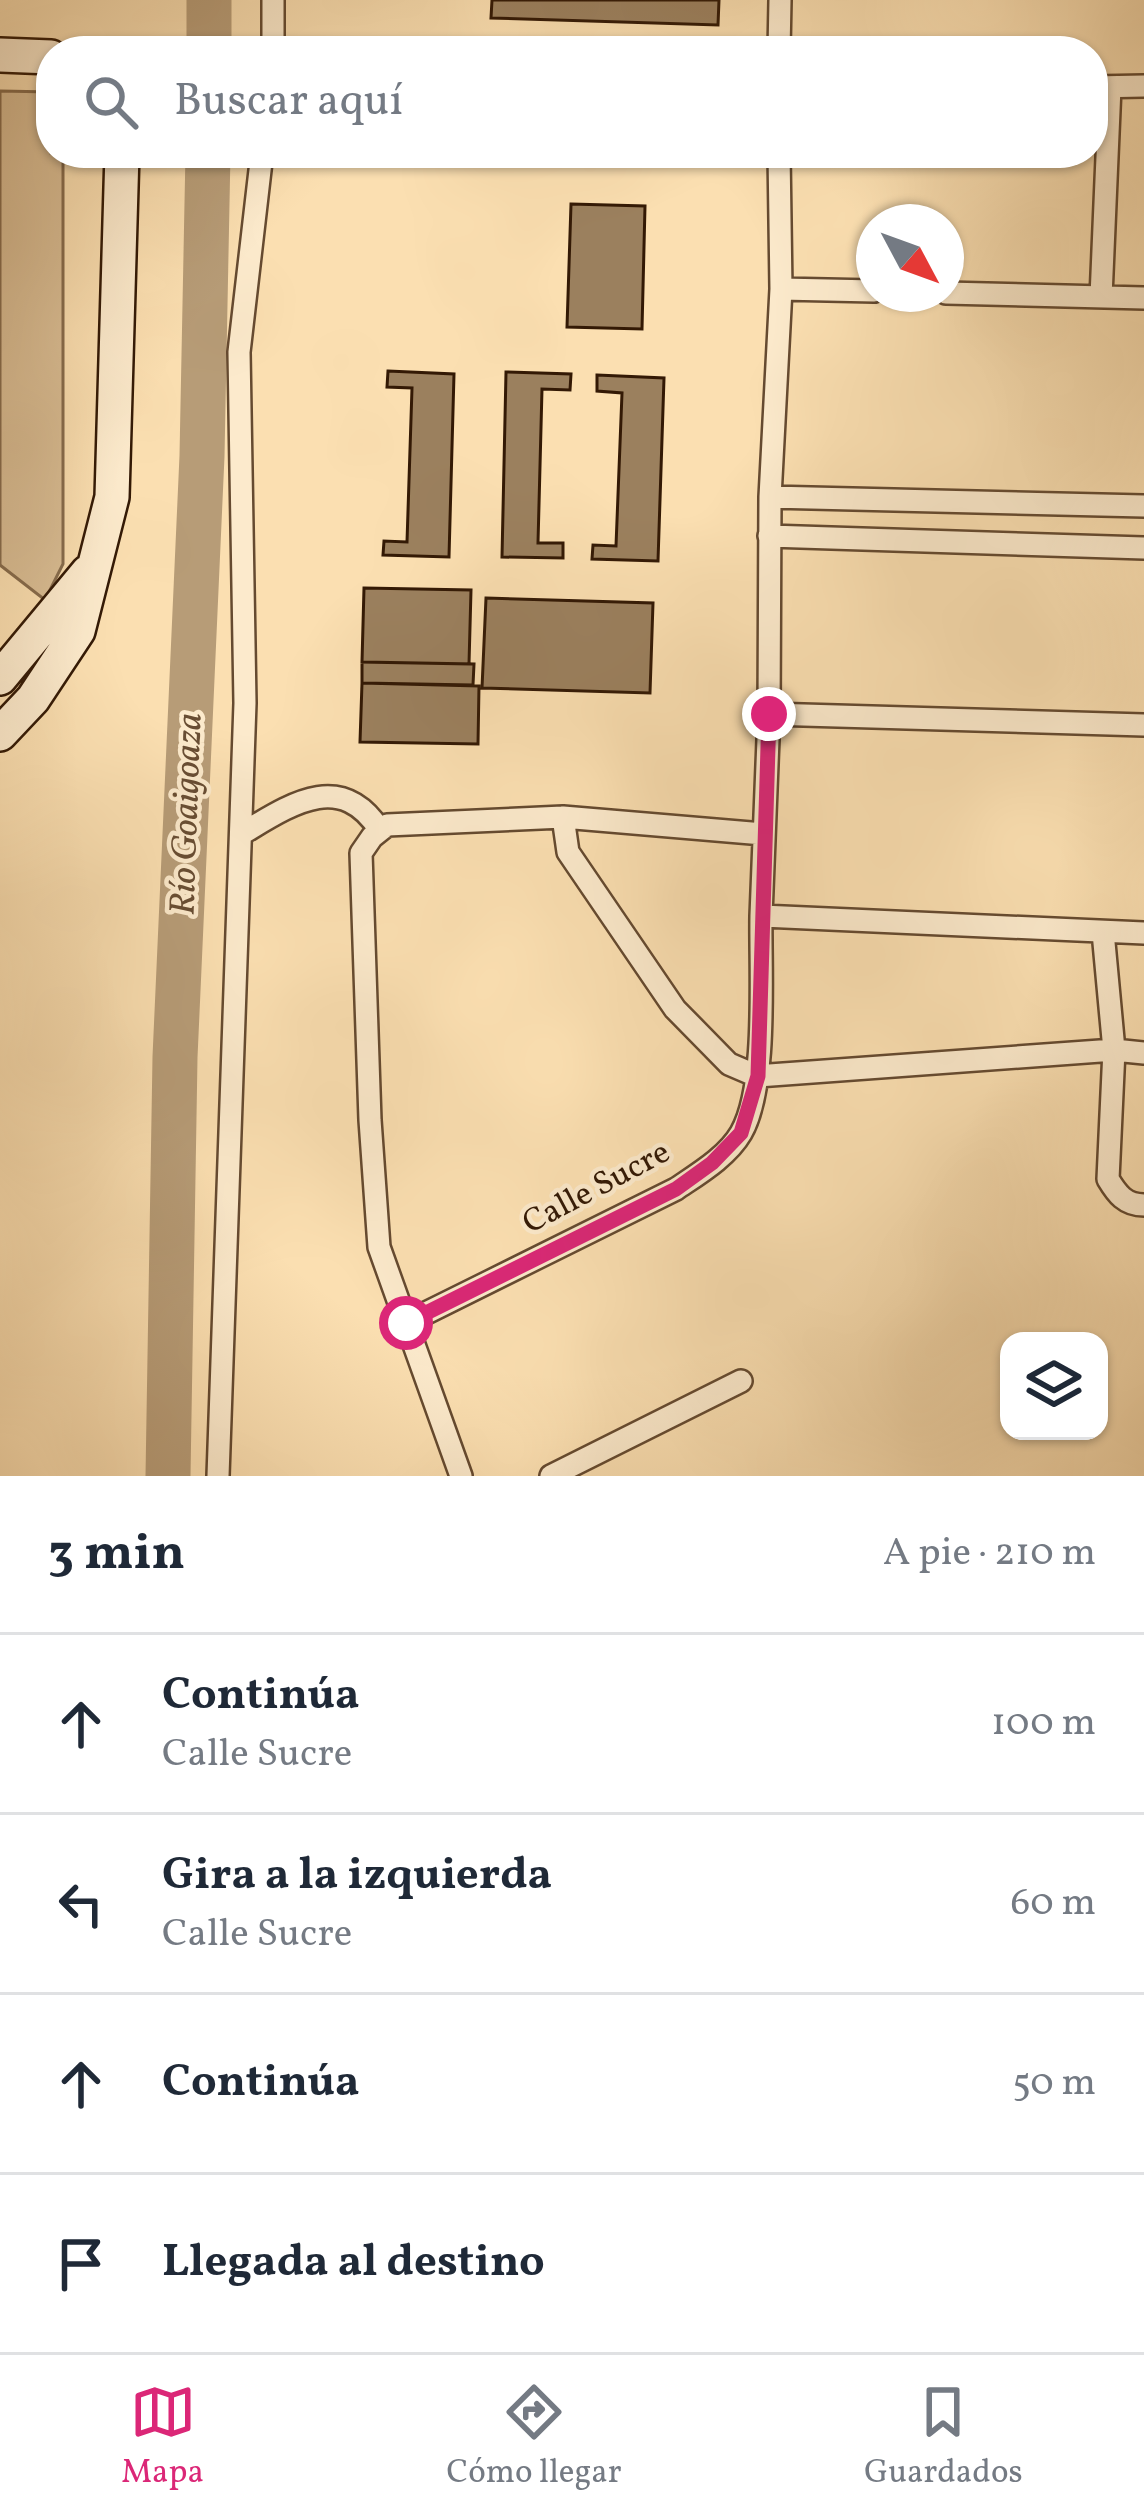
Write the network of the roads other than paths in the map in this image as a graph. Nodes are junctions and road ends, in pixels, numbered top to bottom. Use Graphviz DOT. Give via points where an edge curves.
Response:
graph roads {
  1 [pos="274,0"];
  2 [pos="780,0"];
  3 [pos="273,36"];
  4 [pos="779,36"];
  5 [pos="0,55"];
  6 [pos="36,56"];
  7 [pos="1144,86"];
  8 [pos="1108,87"];
  9 [pos="122,168"];
  10 [pos="260,168"];
  11 [pos="779,168"];
  12 [pos="1101,168"];
  13 [pos="781,289"];
  14 [pos="856,291"];
  15 [pos="964,293"];
  16 [pos="1101,297"];
  17 [pos="1144,298"];
  18 [pos="770,497"];
  19 [pos="1144,506"];
  20 [pos="769,536"];
  21 [pos="1144,548"];
  22 [pos="97,562"];
  23 [pos="0,678"];
  24 [pos="769,714"];
  25 [pos="1144,725"];
  26 [pos="0,734"];
  27 [pos="563,817"];
  28 [pos="379,829"];
  29 [pos="243,833"];
  30 [pos="763,834"];
  31 [pos="761,916"];
  32 [pos="1103,932"];
  33 [pos="1144,933"];
  34 [pos="1114,1051"];
  35 [pos="1144,1053"];
  36 [pos="758,1076"];
  37 [pos="1144,1205"];
  38 [pos="406,1323"];
  39 [pos="741,1382"];
  40 [pos="218,1476"];
  41 [pos="461,1476"];
  42 [pos="551,1476"];
  1 -- 3 [label="street"];
  2 -- 4 [label="street"];
  5 -- 6 [label="main road"];
  7 -- 8 [label="street"];
  9 -- 22 [label="main road" via="112,496"];
  10 -- 29 [label="street" via="238,352"];
  11 -- 13 [label="street, Calle Sucre"];
  12 -- 16 [label="street"];
  13 -- 14 [label="street"];
  13 -- 18 [label="street, Calle Sucre"];
  15 -- 16 [label="street"];
  16 -- 17 [label="street"];
  18 -- 19 [label="street"];
  18 -- 20 [label="street, Calle Sucre"];
  20 -- 21 [label="street"];
  20 -- 24 [label="street, Calle Sucre"];
  22 -- 23 [label="main road"];
  22 -- 26 [label="main road" via="78,631"];
  24 -- 25 [label="street"];
  24 -- 30 [label="street, Calle Sucre"];
  27 -- 28 [label="street"];
  27 -- 30 [label="street"];
  27 -- 36 [label="street" via="568,852 675,1009 729,1064"];
  28 -- 29 [label="street" via="351,800 319,797"];
  28 -- 38 [label="street" via="361,853 370,1120 379,1247"];
  29 -- 40 [label="street"];
  30 -- 31 [label="street, Calle Sucre"];
  31 -- 32 [label="street"];
  31 -- 36 [label="street, Calle Sucre"];
  32 -- 33 [label="street"];
  32 -- 34 [label="street"];
  34 -- 35 [label="street"];
  34 -- 36 [label="street"];
  34 -- 37 [label="street" via="1108,1179 1118,1196"];
  36 -- 38 [label="street, Calle Sucre" via="741,1133 676,1189"];
  38 -- 41 [label="street"];
  39 -- 42 [label="street"];
}
